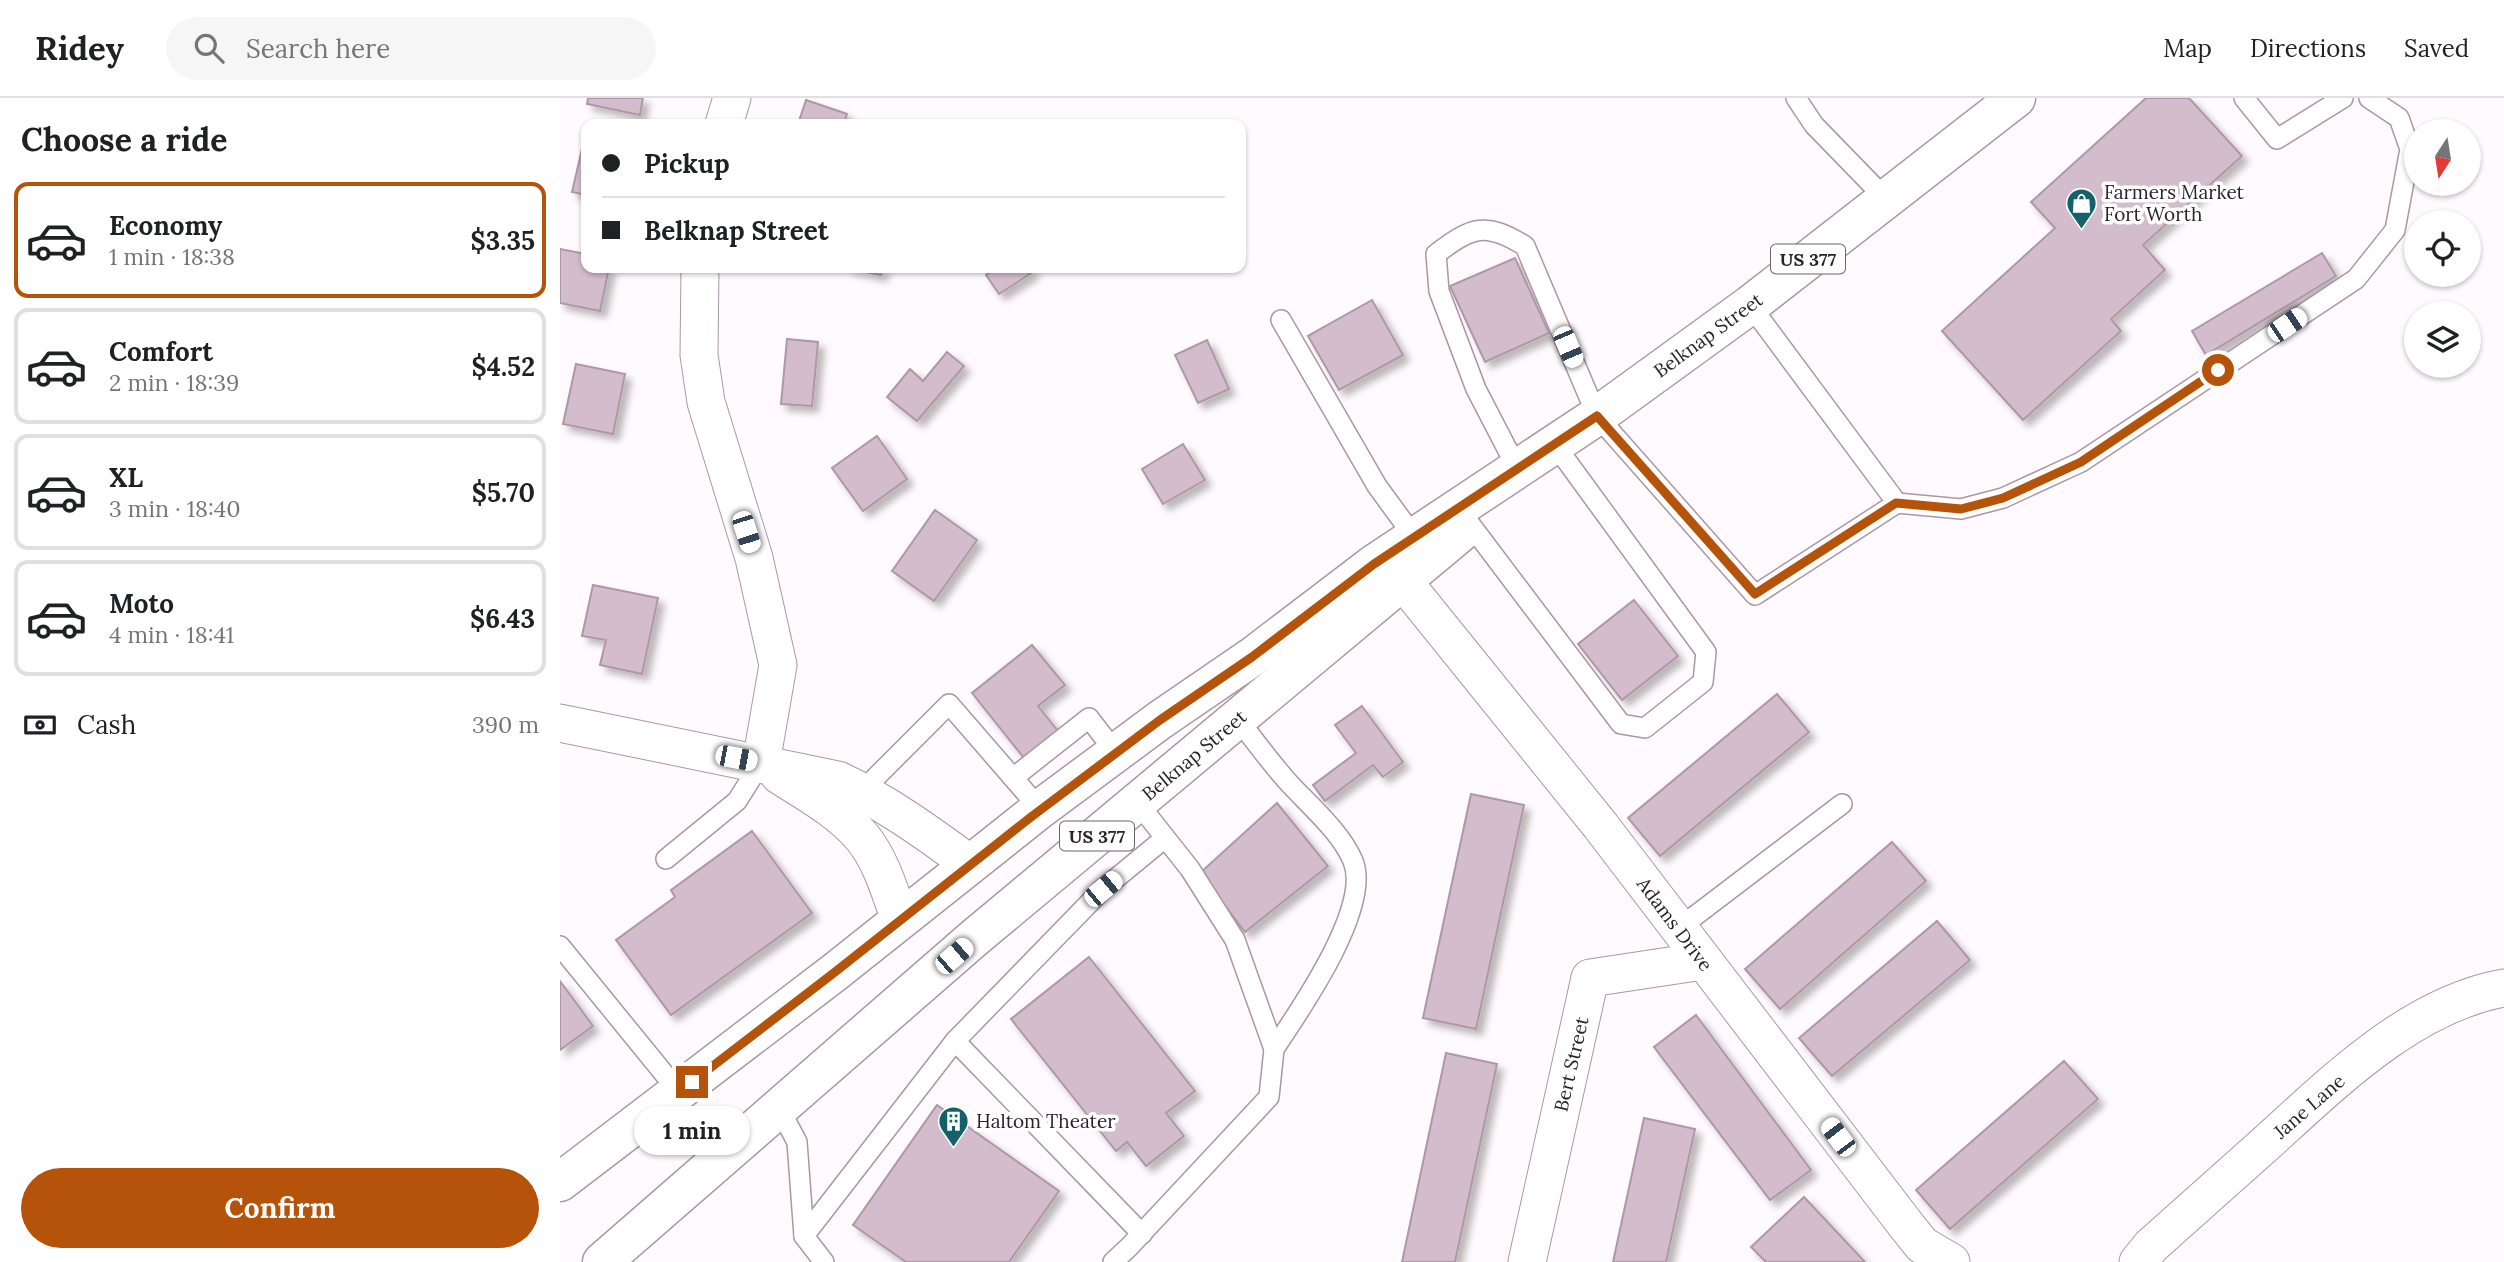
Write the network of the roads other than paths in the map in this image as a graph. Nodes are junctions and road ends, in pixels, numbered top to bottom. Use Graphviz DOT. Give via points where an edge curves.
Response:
graph roads {
  1 [pos="732,98"];
  2 [pos="1796,98"];
  3 [pos="2016,98"];
  4 [pos="2244,98"];
  5 [pos="2343,98"];
  6 [pos="2368,98"];
  7 [pos="726,119"];
  8 [pos="1885,198"];
  9 [pos="700,273"];
  10 [pos="1750,305"];
  11 [pos="1281,320"];
  12 [pos="1597,416"];
  13 [pos="1558,450"];
  14 [pos="1518,470"];
  15 [pos="1896,503"];
  16 [pos="1470,524"];
  17 [pos="1415,538"];
  18 [pos="1403,581"];
  19 [pos="1237,719"];
  20 [pos="560,723"];
  21 [pos="1116,753"];
  22 [pos="761,763"];
  23 [pos="1013,778"];
  24 [pos="862,791"];
  25 [pos="1137,802"];
  26 [pos="1842,804"];
  27 [pos="1040,810"];
  28 [pos="1165,838"];
  29 [pos="666,859"];
  30 [pos="970,864"];
  31 [pos="900,920"];
  32 [pos="1679,928"];
  33 [pos="560,946"];
  34 [pos="1703,961"];
  35 [pos="2504,988"];
  36 [pos="955,1041"];
  37 [pos="1274,1049"];
  38 [pos="679,1092"];
  39 [pos="779,1108"];
  40 [pos="560,1182"];
  41 [pos="1142,1234"];
  42 [pos="804,1236"];
  43 [pos="603,1262"];
  44 [pos="824,1262"];
  45 [pos="1113,1262"];
  46 [pos="1527,1262"];
  47 [pos="1951,1262"];
  48 [pos="2138,1262"];
  1 -- 7 [label="street"];
  2 -- 8 [label="lane" via="1814,125"];
  3 -- 8 [label="main road, Belknap Street / US 377"];
  4 -- 5 [label="lane" via="2277,139"];
  6 -- 15 [label="lane" via="2399,118 2410,149 2395,229 2356,279 2081,462 2003,498 1961,509"];
  8 -- 10 [label="main road, Belknap Street / US 377"];
  9 -- 22 [label="street" via="699,355 706,402 754,558 778,665"];
  10 -- 12 [label="main road, Belknap Street / US 377"];
  10 -- 15 [label="lane"];
  11 -- 17 [label="lane" via="1377,486"];
  12 -- 13 [label="main road, Belknap Street / US 377"];
  12 -- 14 [label="main road, Belknap Street / US 377"];
  12 -- 14 [label="lane" via="1525,246 1485,230 1454,240 1436,254 1438,291 1476,388"];
  12 -- 15 [label="lane" via="1755,594"];
  13 -- 16 [label="main road, Belknap Street / US 377"];
  13 -- 16 [label="lane" via="1706,652 1703,682 1680,703 1645,728 1621,724"];
  14 -- 17 [label="main road, Belknap Street / US 377"];
  16 -- 18 [label="main road, Belknap Street / US 377"];
  17 -- 21 [label="main road, Belknap Street / US 377"];
  18 -- 19 [label="main road, Belknap Street / US 377"];
  18 -- 32 [label="street, Adams Drive"];
  19 -- 25 [label="main road, Belknap Street / US 377"];
  19 -- 37 [label="lane" via="1345,847 1354,862 1358,885 1352,912 1310,995"];
  20 -- 22 [label="street"];
  21 -- 23 [label="lane" via="1089,718"];
  21 -- 27 [label="main road, Belknap Street / US 377"];
  22 -- 24 [label="street" via="838,780"];
  22 -- 29 [label="lane" via="737,801"];
  22 -- 31 [label="street" via="828,807 861,836 875,857"];
  23 -- 24 [label="lane" via="949,704"];
  23 -- 27 [label="lane"];
  24 -- 30 [label="street"];
  25 -- 28 [label="lane"];
  25 -- 39 [label="main road, Belknap Street / US 377"];
  26 -- 32 [label="lane"];
  27 -- 30 [label="main road, Belknap Street / US 377"];
  28 -- 36 [label="lane" via="1103,889"];
  28 -- 37 [label="lane" via="1235,940"];
  30 -- 31 [label="main road, Belknap Street / US 377"];
  31 -- 38 [label="main road, Belknap Street / US 377"];
  32 -- 34 [label="street, Adams Drive"];
  33 -- 38 [label="lane"];
  34 -- 46 [label="street, Bert Street" via="1590,978"];
  34 -- 47 [label="street, Adams Drive" via="1922,1245"];
  35 -- 48 [label="street, Jane Lane" via="2412,1023 2325,1090"];
  36 -- 41 [label="lane"];
  36 -- 42 [label="lane"];
  37 -- 41 [label="lane" via="1269,1097"];
  38 -- 40 [label="main road, Belknap Street / US 377"];
  39 -- 42 [label="lane" via="797,1142"];
  39 -- 43 [label="main road, Belknap Street / US 377"];
  41 -- 45 [label="lane"];
  42 -- 44 [label="lane"];
}
